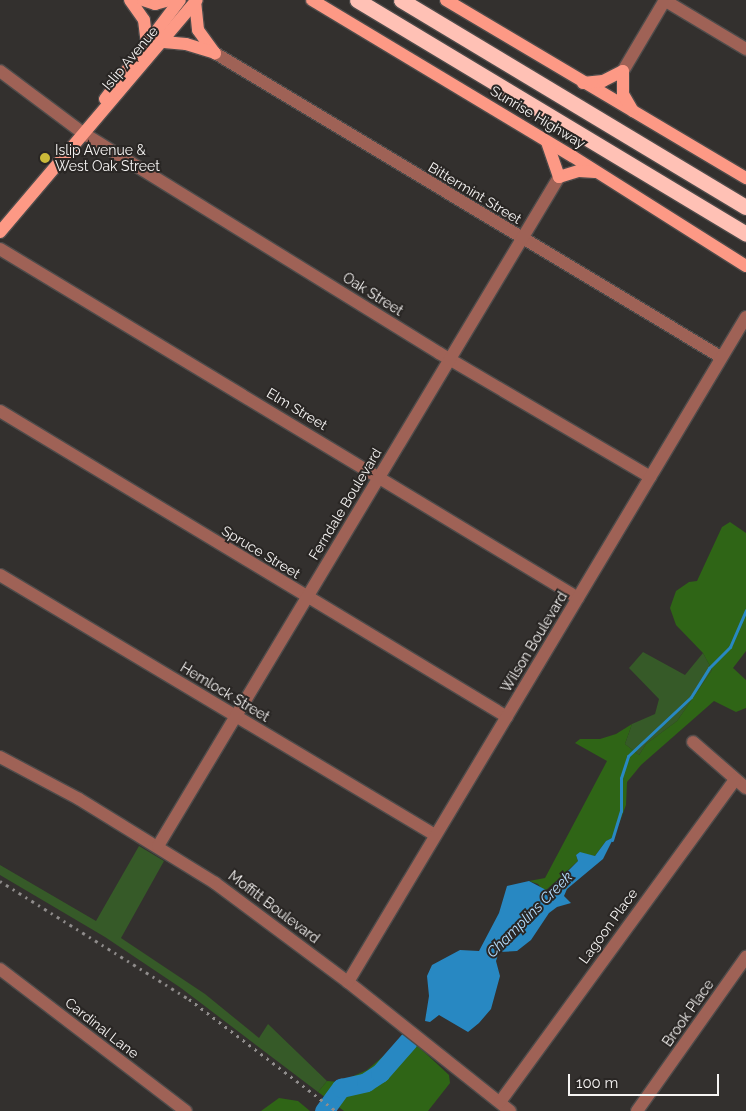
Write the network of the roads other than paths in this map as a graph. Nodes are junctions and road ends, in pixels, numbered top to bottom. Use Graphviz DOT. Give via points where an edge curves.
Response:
graph roads {
  1 [pos="130,0"];
  2 [pos="143,0"];
  3 [pos="168,0"];
  4 [pos="180,0"];
  5 [pos="312,0"];
  6 [pos="357,0"];
  7 [pos="401,0"];
  8 [pos="446,0"];
  9 [pos="665,0"];
  10 [pos="196,1"];
  11 [pos="164,42"];
  12 [pos="147,44"];
  13 [pos="746,49"];
  14 [pos="215,53"];
  15 [pos="0,71"];
  16 [pos="623,71"];
  17 [pos="583,82"];
  18 [pos="635,114"];
  19 [pos="83,133"];
  20 [pos="547,142"];
  21 [pos="598,172"];
  22 [pos="559,177"];
  23 [pos="746,178"];
  24 [pos="700,206"];
  25 [pos="746,207"];
  26 [pos="0,232"];
  27 [pos="746,234"];
  28 [pos="522,238"];
  29 [pos="746,242"];
  30 [pos="0,249"];
  31 [pos="746,266"];
  32 [pos="746,317"];
  33 [pos="451,357"];
  34 [pos="721,357"];
  35 [pos="0,411"];
  36 [pos="380,475"];
  37 [pos="650,477"];
  38 [pos="0,574"];
  39 [pos="307,597"];
  40 [pos="578,598"];
  41 [pos="235,715"];
  42 [pos="507,717"];
  43 [pos="693,742"];
  44 [pos="0,757"];
  45 [pos="735,780"];
  46 [pos="746,788"];
  47 [pos="435,835"];
  48 [pos="158,846"];
  49 [pos="746,957"];
  50 [pos="1,972"];
  51 [pos="348,982"];
  52 [pos="500,1102"];
  53 [pos="186,1111"];
  54 [pos="510,1111"];
  55 [pos="637,1111"];
  1 -- 12 [label="main road" via="144,20"];
  2 -- 3 [label="main road" via="155,4"];
  4 -- 12 [label="main road, Islip Avenue"];
  5 -- 20 [label="main road, Sunrise Highway"];
  6 -- 24 [label="highway, Sunrise Highway"];
  7 -- 25 [label="highway"];
  8 -- 17 [label="main road"];
  9 -- 13 [label="street"];
  9 -- 16 [label="street"];
  10 -- 11 [label="main road, Islip Avenue"];
  10 -- 14 [label="main road" via="198,30"];
  11 -- 14 [label="main road"];
  11 -- 19 [label="main road, Islip Avenue"];
  12 -- 19 [label="main road, Islip Avenue"];
  14 -- 28 [label="street, Bittermint Street"];
  15 -- 19 [label="street, Oak Street"];
  16 -- 17 [label="main road" via="603,81"];
  16 -- 18 [label="main road" via="623,94"];
  17 -- 18 [label="main road"];
  18 -- 23 [label="main road"];
  19 -- 26 [label="main road, Islip Avenue"];
  19 -- 33 [label="street, Oak Street"];
  20 -- 21 [label="main road, Sunrise Highway"];
  20 -- 22 [label="main road"];
  21 -- 22 [label="main road" via="579,171"];
  21 -- 31 [label="main road, Sunrise Highway"];
  22 -- 28 [label="street, Ferndale Boulevard"];
  24 -- 27 [label="highway, Sunrise Highway"];
  24 -- 29 [label="highway"];
  28 -- 33 [label="street, Ferndale Boulevard"];
  28 -- 34 [label="street, Bittermint Street"];
  30 -- 36 [label="street, Elm Street"];
  32 -- 34 [label="street, Wilson Boulevard"];
  33 -- 36 [label="street, Ferndale Boulevard"];
  33 -- 37 [label="street, Oak Street"];
  34 -- 37 [label="street, Wilson Boulevard"];
  35 -- 39 [label="street, Spruce Street"];
  36 -- 39 [label="street, Ferndale Boulevard"];
  36 -- 40 [label="street, Elm Street"];
  37 -- 40 [label="street, Wilson Boulevard"];
  38 -- 41 [label="street, Hemlock Street"];
  39 -- 41 [label="street, Ferndale Boulevard"];
  39 -- 42 [label="street, Spruce Street"];
  40 -- 42 [label="street, Wilson Boulevard"];
  41 -- 47 [label="street, Hemlock Street"];
  41 -- 48 [label="street, Ferndale Boulevard"];
  42 -- 47 [label="street, Wilson Boulevard"];
  43 -- 45 [label="street"];
  44 -- 48 [label="street, Moffitt Boulevard"];
  45 -- 46 [label="street"];
  45 -- 52 [label="street, Lagoon Place"];
  47 -- 51 [label="street, Wilson Boulevard"];
  48 -- 51 [label="street, Moffitt Boulevard" via="215,883"];
  49 -- 55 [label="street, Brook Place"];
  50 -- 53 [label="street, Cardinal Lane"];
  51 -- 52 [label="street, Moffitt Boulevard"];
  52 -- 54 [label="street, Moffitt Boulevard"];
}
